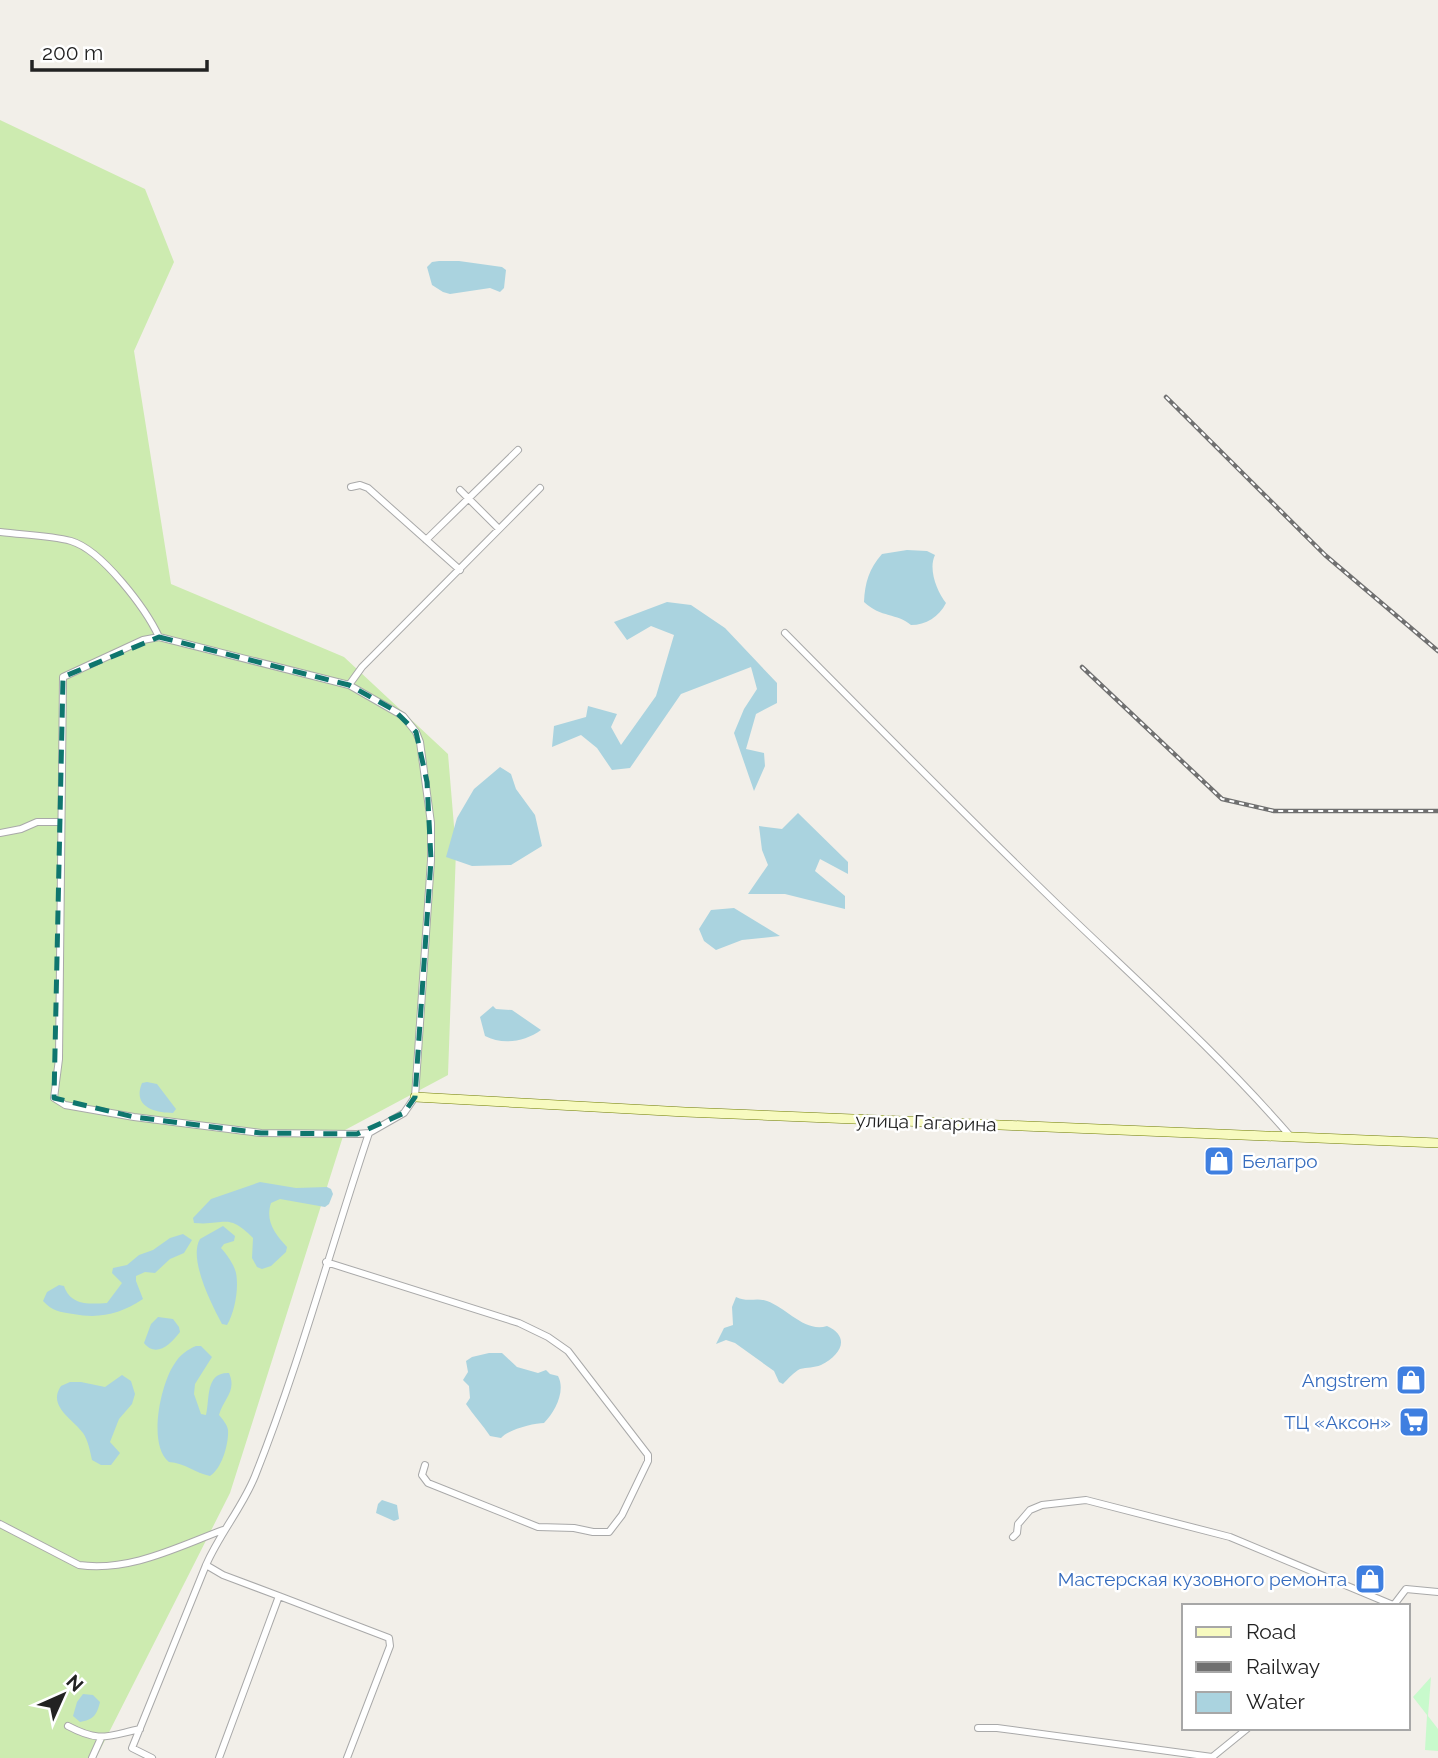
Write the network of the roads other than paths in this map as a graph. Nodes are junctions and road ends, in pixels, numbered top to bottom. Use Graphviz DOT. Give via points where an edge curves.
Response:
graph roads {
  1 [pos="518,450"];
  2 [pos="351,487"];
  3 [pos="540,488"];
  4 [pos="460,491"];
  5 [pos="468,499"];
  6 [pos="499,529"];
  7 [pos="0,532"];
  8 [pos="426,540"];
  9 [pos="460,569"];
  10 [pos="785,633"];
  11 [pos="159,637"];
  12 [pos="349,685"];
  13 [pos="61,822"];
  14 [pos="0,832"];
  15 [pos="415,1097"];
  16 [pos="369,1133"];
  17 [pos="1291,1137"];
  18 [pos="1438,1143"];
  19 [pos="326,1262"];
  20 [pos="425,1465"];
  21 [pos="0,1524"];
  22 [pos="223,1530"];
  23 [pos="1013,1537"];
  24 [pos="206,1564"];
  25 [pos="1438,1592"];
  26 [pos="279,1596"];
  27 [pos="1388,1604"];
  28 [pos="1395,1604"];
  29 [pos="68,1726"];
  30 [pos="978,1728"];
  31 [pos="140,1729"];
  32 [pos="1246,1730"];
  33 [pos="101,1738"];
  34 [pos="92,1758"];
  35 [pos="152,1758"];
  36 [pos="219,1758"];
  37 [pos="347,1758"];
  38 [pos="1212,1758"];
  1 -- 5 [label="street"];
  2 -- 8 [label="street" via="368,488"];
  3 -- 6 [label="street"];
  4 -- 5 [label="street"];
  5 -- 6 [label="street"];
  5 -- 8 [label="street"];
  6 -- 9 [label="street"];
  7 -- 11 [label="street" via="70,541 82,547 117,576"];
  8 -- 9 [label="street"];
  9 -- 12 [label="street"];
  10 -- 17 [label="street"];
  11 -- 12 [label="street"];
  11 -- 13 [label="street" via="63,677"];
  12 -- 15 [label="street" via="410,724 420,742 427,782 431,860"];
  13 -- 14 [label="street" via="37,822"];
  13 -- 16 [label="street" via="59,1059 54,1098 65,1105 205,1127 261,1133"];
  15 -- 16 [label="street" via="404,1113"];
  15 -- 17 [label="street, улица Гагарина"];
  16 -- 19 [label="street"];
  17 -- 18 [label="street, улица Гагарина"];
  19 -- 20 [label="street" via="519,1322 548,1337 568,1351 648,1455 622,1515 608,1532 538,1527 428,1483 422,1475"];
  19 -- 22 [label="street" via="255,1475 241,1507"];
  21 -- 22 [label="street" via="79,1565 94,1567 152,1558"];
  22 -- 24 [label="street"];
  23 -- 27 [label="street" via="1030,1510 1086,1500 1230,1537"];
  24 -- 26 [label="street"];
  24 -- 31 [label="street"];
  25 -- 28 [label="street" via="1406,1589"];
  26 -- 36 [label="street"];
  26 -- 37 [label="street" via="389,1638 390,1646"];
  29 -- 33 [label="street"];
  30 -- 38 [label="street"];
  31 -- 33 [label="street"];
  31 -- 35 [label="street" via="132,1748"];
  32 -- 38 [label="street"];
  33 -- 34 [label="street"];
}
